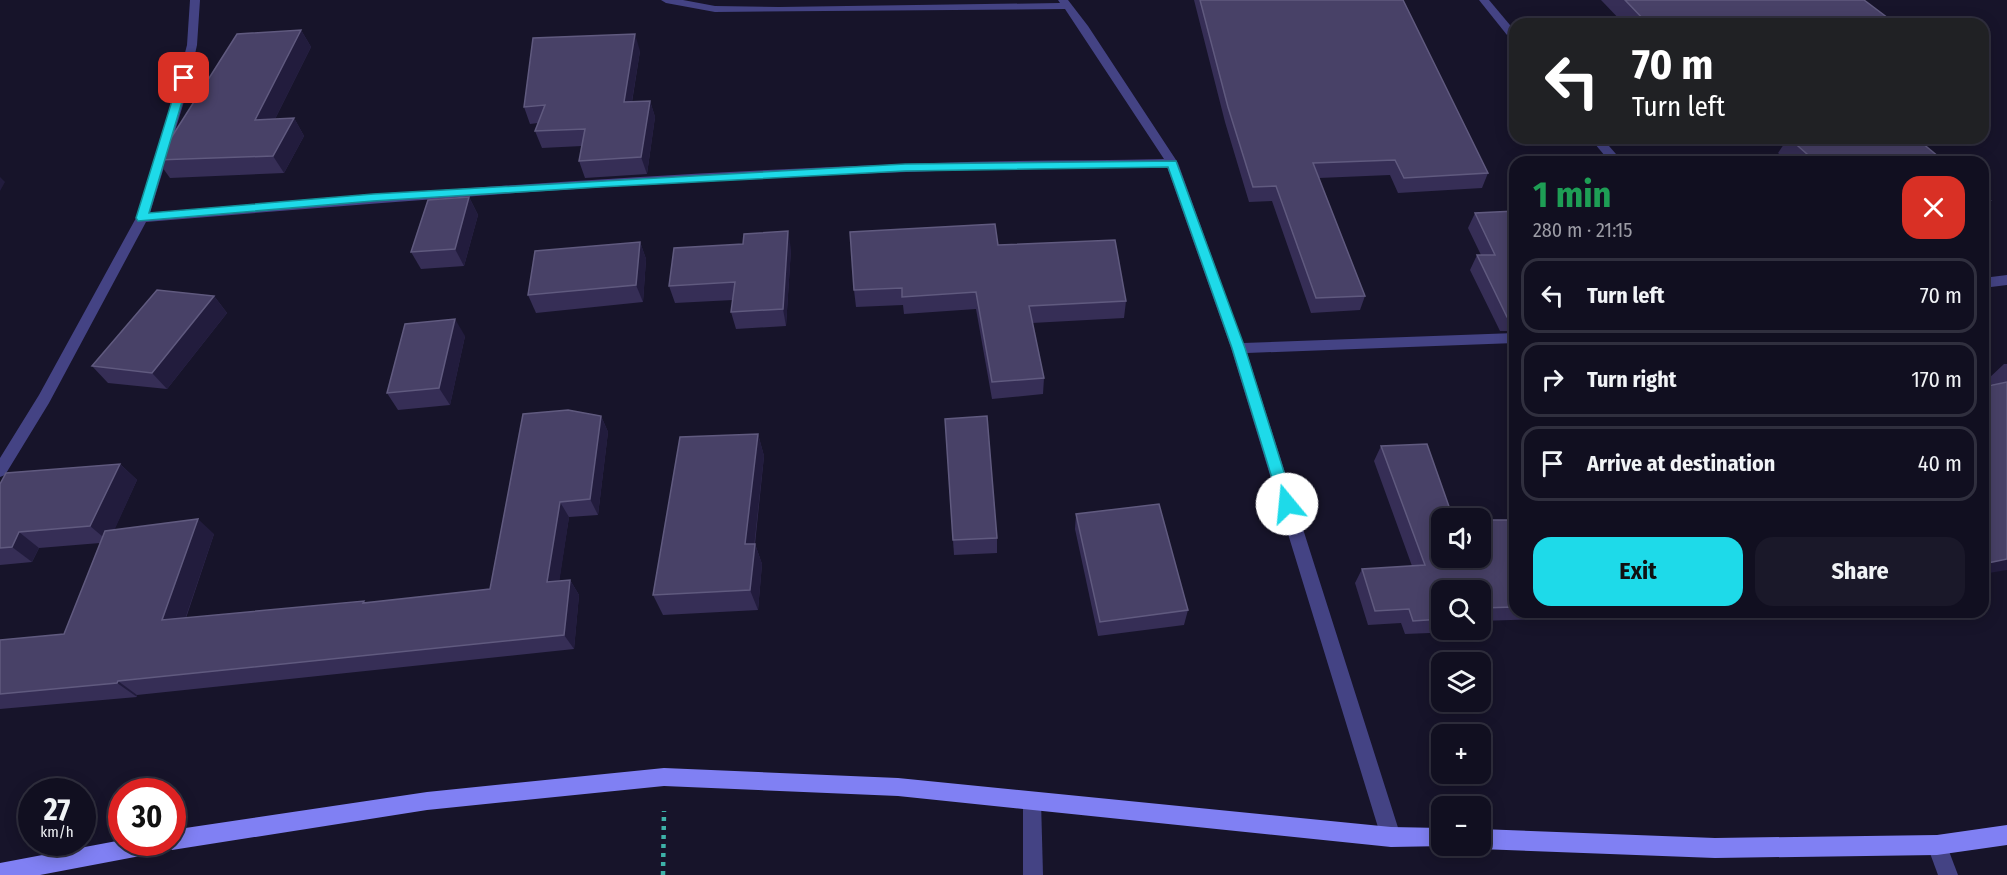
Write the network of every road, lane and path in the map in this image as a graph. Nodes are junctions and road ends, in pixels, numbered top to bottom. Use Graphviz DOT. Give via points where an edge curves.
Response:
graph roads {
  1 [pos="195,0"];
  2 [pos="666,0"];
  3 [pos="1484,0"];
  4 [pos="1066,3"];
  5 [pos="1509,31"];
  6 [pos="1601,144"];
  7 [pos="1612,156"];
  8 [pos="1172,163"];
  9 [pos="142,218"];
  10 [pos="2007,280"];
  11 [pos="1989,282"];
  12 [pos="1509,338"];
  13 [pos="1238,348"];
  14 [pos="0,471"];
  15 [pos="664,777"];
  16 [pos="1032,801"];
  17 [pos="2007,835"];
  18 [pos="1391,837"];
  19 [pos="186,838"];
  20 [pos="1431,838"];
  21 [pos="1491,839"];
  22 [pos="1937,845"];
  23 [pos="108,852"];
  24 [pos="0,873"];
  25 [pos="663,875"];
  26 [pos="1033,875"];
  27 [pos="1948,875"];
  1 -- 9 [label="street" via="192,45 180,95"];
  2 -- 4 [label="street" via="715,9 779,10"];
  3 -- 5 [label="street"];
  4 -- 8 [label="street"];
  6 -- 7 [label="street"];
  8 -- 9 [label="street" via="905,168 600,184"];
  8 -- 13 [label="street"];
  9 -- 14 [label="street" via="44,399"];
  10 -- 11 [label="street"];
  12 -- 13 [label="street"];
  13 -- 18 [label="street"];
  15 -- 16 [label="main road" via="898,787"];
  15 -- 19 [label="main road" via="427,801"];
  15 -- 25 [label="path"];
  16 -- 18 [label="main road"];
  16 -- 26 [label="street"];
  17 -- 22 [label="main road"];
  18 -- 20 [label="main road"];
  21 -- 22 [label="main road" via="1714,848"];
  22 -- 27 [label="street"];
  23 -- 24 [label="main road"];
}
